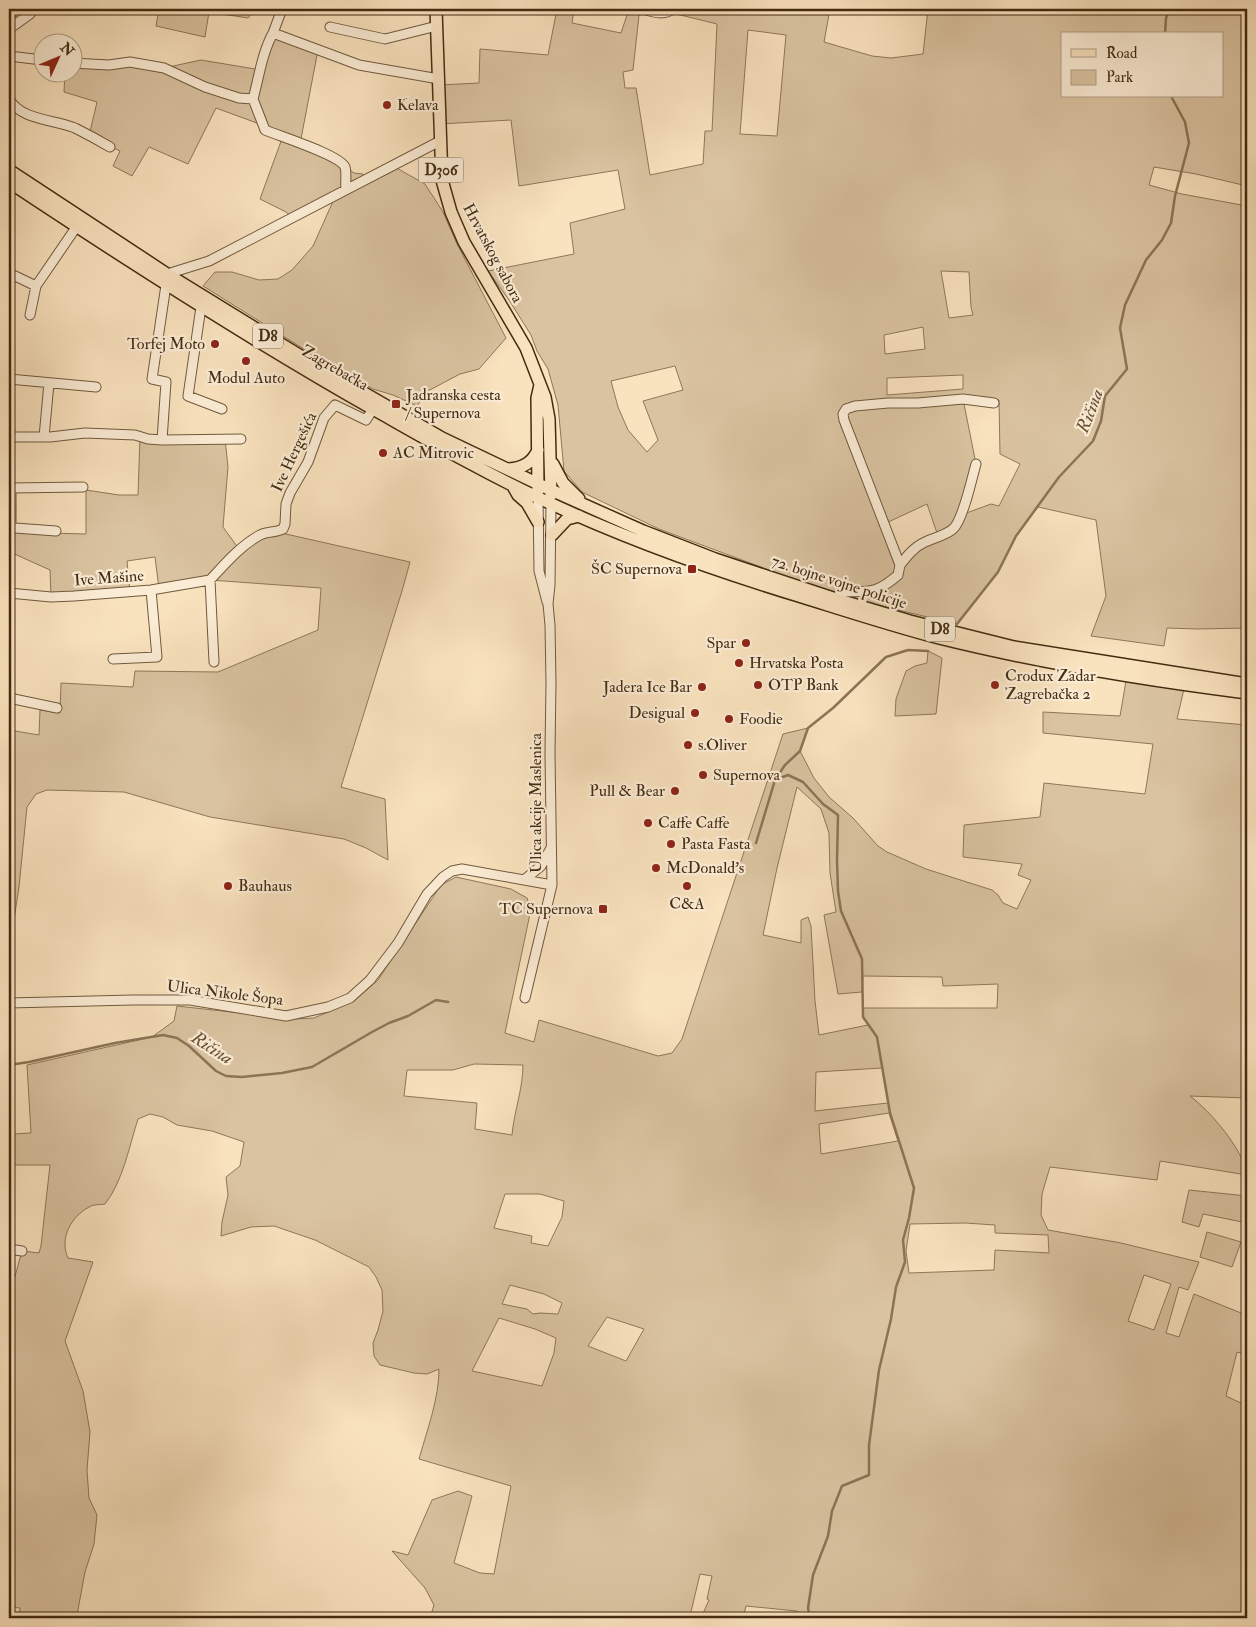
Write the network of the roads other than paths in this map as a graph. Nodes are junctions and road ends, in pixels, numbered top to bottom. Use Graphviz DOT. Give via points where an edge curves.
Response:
graph roads {
  1 [pos="12,9"];
  2 [pos="33,9"];
  3 [pos="282,9"];
  4 [pos="436,9"];
  5 [pos="642,9"];
  6 [pos="674,9"];
  7 [pos="437,26"];
  8 [pos="330,27"];
  9 [pos="9,28"];
  10 [pos="273,33"];
  11 [pos="9,56"];
  12 [pos="32,59"];
  13 [pos="82,63"];
  14 [pos="439,79"];
  15 [pos="253,99"];
  16 [pos="9,101"];
  17 [pos="440,141"];
  18 [pos="110,146"];
  19 [pos="9,170"];
  20 [pos="9,182"];
  21 [pos="346,190"];
  22 [pos="76,226"];
  23 [pos="11,274"];
  24 [pos="166,280"];
  25 [pos="36,286"];
  26 [pos="201,306"];
  27 [pos="30,315"];
  28 [pos="9,379"];
  29 [pos="49,383"];
  30 [pos="540,385"];
  31 [pos="96,386"];
  32 [pos="994,403"];
  33 [pos="222,409"];
  34 [pos="374,410"];
  35 [pos="9,437"];
  36 [pos="44,437"];
  37 [pos="241,439"];
  38 [pos="162,440"];
  39 [pos="538,448"];
  40 [pos="551,458"];
  41 [pos="976,464"];
  42 [pos="509,469"];
  43 [pos="512,484"];
  44 [pos="538,484"];
  45 [pos="83,487"];
  46 [pos="10,488"];
  47 [pos="551,490"];
  48 [pos="538,498"];
  49 [pos="552,504"];
  50 [pos="583,505"];
  51 [pos="579,516"];
  52 [pos="538,522"];
  53 [pos="56,531"];
  54 [pos="552,535"];
  55 [pos="900,565"];
  56 [pos="210,580"];
  57 [pos="151,590"];
  58 [pos="9,593"];
  59 [pos="836,599"];
  60 [pos="548,604"];
  61 [pos="113,659"];
  62 [pos="214,662"];
  63 [pos="1247,684"];
  64 [pos="1247,693"];
  65 [pos="9,698"];
  66 [pos="57,708"];
  67 [pos="551,848"];
  68 [pos="524,880"];
  69 [pos="552,886"];
  70 [pos="524,998"];
  71 [pos="9,1003"];
  72 [pos="9,1249"];
  73 [pos="22,1251"];
  1 -- 9 [label="street"];
  2 -- 9 [label="street"];
  3 -- 10 [label="street"];
  4 -- 7 [label="main road, Hrvatskog sabora / D306"];
  5 -- 6 [label="street" via="656,13"];
  7 -- 8 [label="street" via="385,38"];
  7 -- 14 [label="main road, Hrvatskog sabora / D306"];
  10 -- 14 [label="street" via="359,65"];
  10 -- 15 [label="street" via="265,47"];
  11 -- 12 [label="street"];
  13 -- 15 [label="street" via="109,65 130,62 164,68 239,98"];
  14 -- 17 [label="main road, Hrvatskog sabora / D306"];
  15 -- 21 [label="street" via="265,130 325,152 340,161 345,167"];
  16 -- 18 [label="street" via="16,109 73,128"];
  17 -- 21 [label="street"];
  17 -- 30 [label="main road, Hrvatskog sabora / D306" via="442,180 451,212 476,263 526,348"];
  19 -- 24 [label="main road, Zagrebačka / D8"];
  20 -- 22 [label="main road, Zagrebačka / D8"];
  21 -- 24 [label="street" via="209,262"];
  22 -- 24 [label="main road, Zagrebačka / D8"];
  22 -- 25 [label="street"];
  23 -- 25 [label="street"];
  24 -- 26 [label="main road, Zagrebačka / D8"];
  24 -- 38 [label="street" via="152,379 166,382"];
  24 -- 42 [label="main road, Zagrebačka / D8" via="442,438"];
  25 -- 27 [label="street"];
  26 -- 33 [label="street" via="188,396"];
  26 -- 34 [label="main road, Zagrebačka / D8"];
  28 -- 29 [label="street"];
  29 -- 31 [label="street"];
  29 -- 36 [label="street"];
  30 -- 39 [label="main road, Hrvatskog sabora / D306" via="537,398"];
  30 -- 40 [label="main road, Hrvatskog sabora / D306" via="548,407"];
  32 -- 55 [label="street" via="962,399 888,403 855,406 843,414"];
  34 -- 43 [label="main road, Zagrebačka / D8"];
  34 -- 56 [label="street, Ive Hergešića" via="366,420 336,405 324,418 308,462 290,493 283,529 262,534 245,544"];
  35 -- 36 [label="street"];
  36 -- 38 [label="street" via="85,433 135,435"];
  37 -- 38 [label="street"];
  39 -- 42 [label="main road" via="525,466"];
  39 -- 44 [label="main road, Hrvatskog sabora / D306"];
  40 -- 47 [label="main road, Hrvatskog sabora / D306"];
  40 -- 50 [label="main road" via="563,483"];
  41 -- 55 [label="street" via="957,524 952,530 922,543"];
  42 -- 44 [label="main road, Zagrebačka / D8"];
  43 -- 48 [label="main road, Zagrebačka / D8"];
  43 -- 52 [label="main road"];
  44 -- 47 [label="main road, Zagrebačka / D8"];
  44 -- 48 [label="main road, Hrvatskog sabora"];
  45 -- 46 [label="street"];
  46 -- 53 [label="street" via="11,526"];
  47 -- 49 [label="main road, Hrvatskog sabora"];
  47 -- 50 [label="main road, 72. bojne vojne policije / D8"];
  48 -- 49 [label="main road, Zagrebačka / D8"];
  48 -- 52 [label="street, Ulica akcije Maslenica"];
  49 -- 51 [label="main road, 72. bojne vojne policije / D8"];
  49 -- 54 [label="street, Ulica akcije Maslenica"];
  50 -- 59 [label="main road, 72. bojne vojne policije / D8" via="675,544"];
  51 -- 54 [label="main road" via="567,519"];
  51 -- 64 [label="main road, 72. bojne vojne policije / D8" via="720,572 937,637 1070,666"];
  52 -- 60 [label="street, Ulica akcije Maslenica" via="539,571"];
  54 -- 60 [label="street, Ulica akcije Maslenica"];
  55 -- 59 [label="street" via="898,575 886,586 871,592 841,592"];
  56 -- 57 [label="street, Ive Mašine"];
  56 -- 62 [label="street"];
  57 -- 58 [label="street, Ive Mašine" via="51,597"];
  57 -- 61 [label="street" via="157,657"];
  59 -- 63 [label="main road, 72. bojne vojne policije / D8" via="1014,647"];
  60 -- 67 [label="street, Ulica akcije Maslenica"];
  65 -- 66 [label="street"];
  67 -- 68 [label="street" via="541,866"];
  67 -- 69 [label="street, Ulica akcije Maslenica"];
  68 -- 69 [label="street, Ulica Nikole Šopa"];
  68 -- 71 [label="street, Ulica Nikole Šopa" via="462,869 452,871 427,894 370,980 350,998 328,1007 286,1016 190,1000"];
  69 -- 70 [label="street, Ulica akcije Maslenica"];
  72 -- 73 [label="street"];
}
